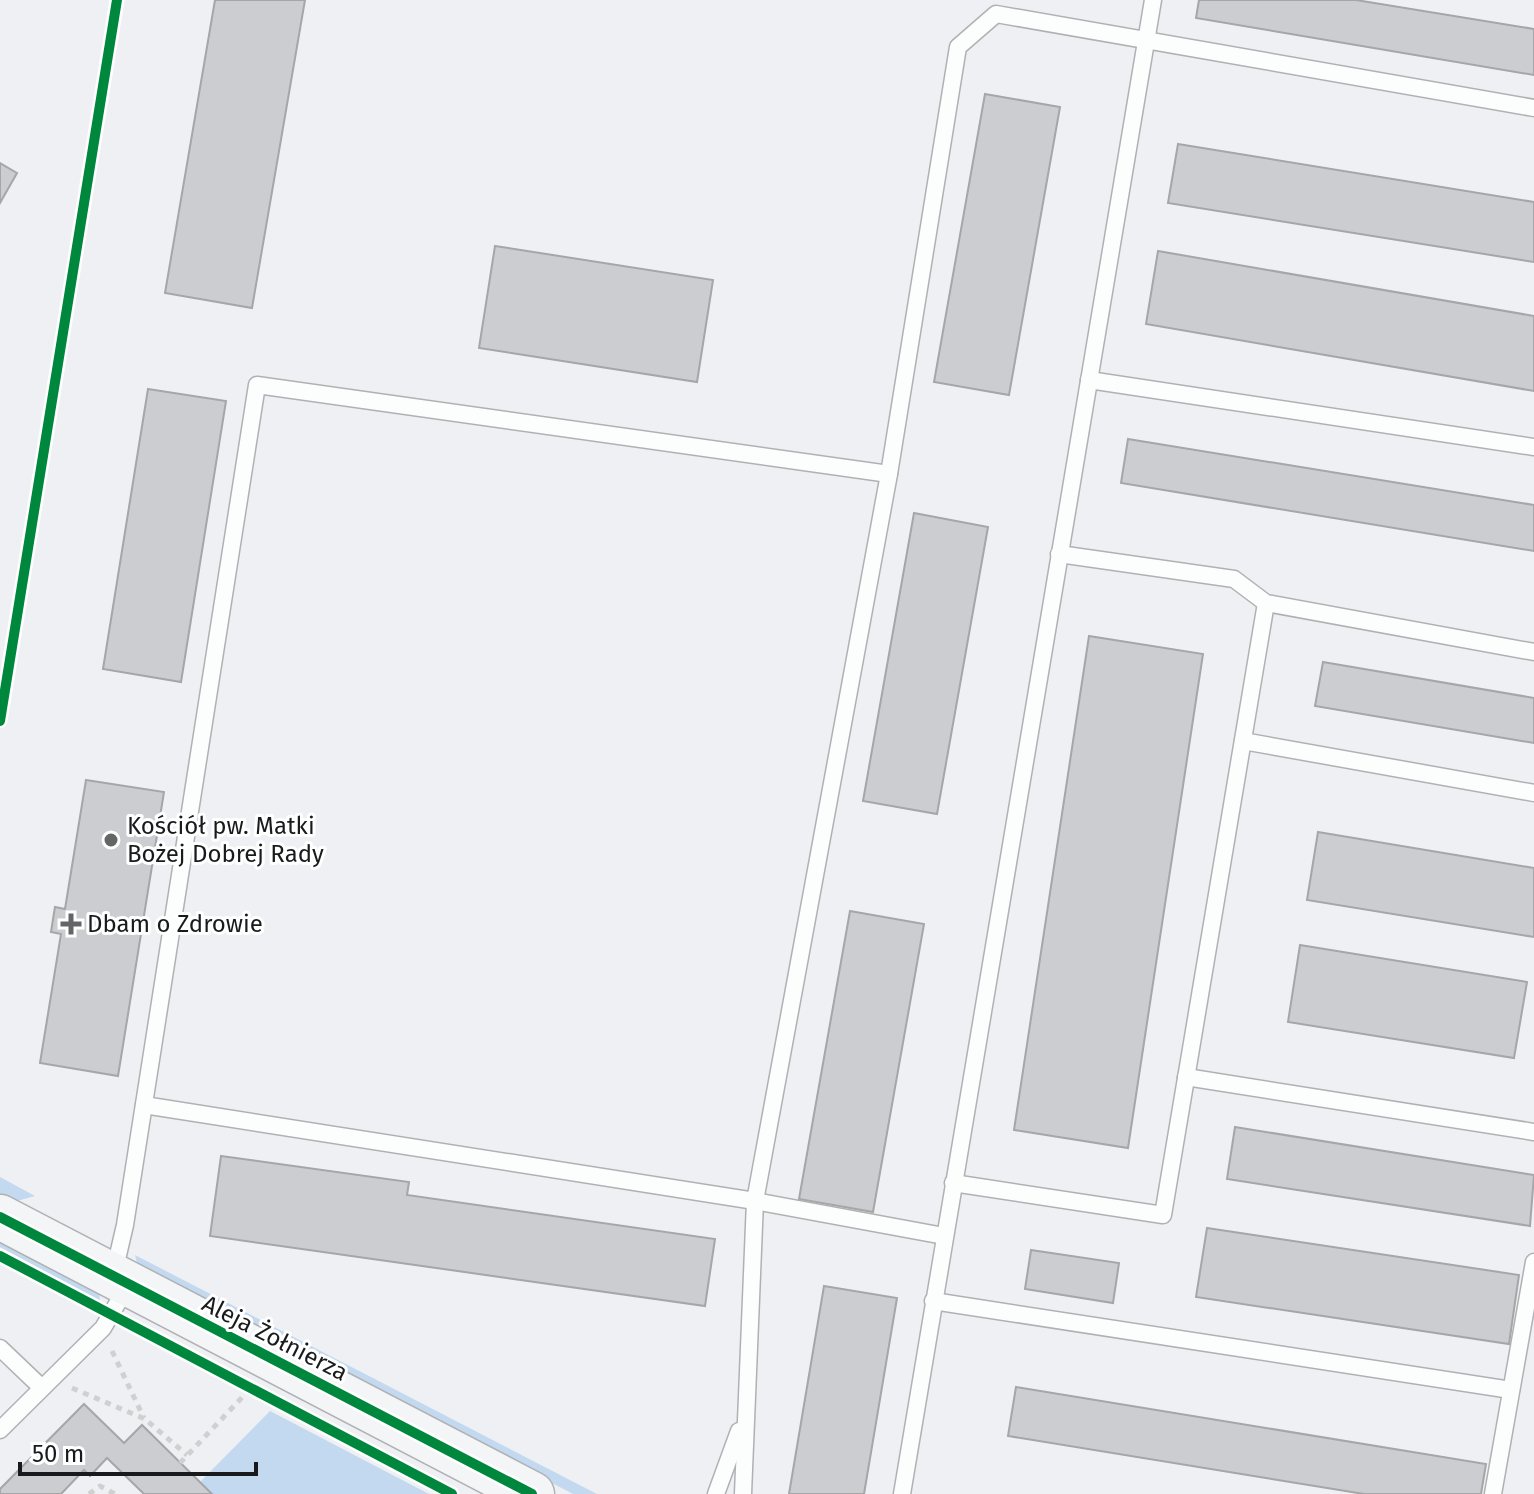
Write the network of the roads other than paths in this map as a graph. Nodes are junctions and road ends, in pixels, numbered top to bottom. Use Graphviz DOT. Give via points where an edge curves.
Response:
graph roads {
  1 [pos="1153,0"];
  2 [pos="1146,41"];
  3 [pos="1534,108"];
  4 [pos="1089,380"];
  5 [pos="1534,447"];
  6 [pos="889,474"];
  7 [pos="1059,554"];
  8 [pos="1266,603"];
  9 [pos="1534,652"];
  10 [pos="1243,741"];
  11 [pos="1534,793"];
  12 [pos="1186,1077"];
  13 [pos="144,1105"];
  14 [pos="1534,1132"];
  15 [pos="953,1183"];
  16 [pos="755,1201"];
  17 [pos="0,1217"];
  18 [pos="944,1236"];
  19 [pos="1534,1262"];
  20 [pos="118,1279"];
  21 [pos="933,1301"];
  22 [pos="0,1348"];
  23 [pos="42,1388"];
  24 [pos="1511,1390"];
  25 [pos="744,1418"];
  26 [pos="0,1430"];
  27 [pos="532,1494"];
  28 [pos="716,1494"];
  29 [pos="743,1494"];
  30 [pos="902,1494"];
  31 [pos="1493,1494"];
  1 -- 2 [label="lane"];
  2 -- 3 [label="lane"];
  2 -- 4 [label="lane"];
  2 -- 6 [label="lane" via="996,14 958,47"];
  4 -- 5 [label="lane"];
  4 -- 7 [label="lane"];
  6 -- 13 [label="lane" via="257,385"];
  6 -- 16 [label="lane"];
  7 -- 8 [label="lane" via="1234,579"];
  7 -- 15 [label="lane"];
  8 -- 9 [label="lane"];
  8 -- 10 [label="lane"];
  10 -- 11 [label="lane"];
  10 -- 12 [label="lane"];
  12 -- 14 [label="lane"];
  12 -- 15 [label="lane" via="1163,1215"];
  13 -- 16 [label="lane"];
  13 -- 20 [label="lane"];
  15 -- 18 [label="lane"];
  16 -- 18 [label="lane"];
  16 -- 25 [label="lane"];
  17 -- 20 [label="street, Aleja Żołnierza"];
  18 -- 21 [label="lane"];
  19 -- 24 [label="lane"];
  20 -- 23 [label="lane" via="103,1328"];
  20 -- 27 [label="street, Aleja Żołnierza"];
  21 -- 24 [label="lane"];
  21 -- 30 [label="lane"];
  22 -- 23 [label="lane"];
  23 -- 26 [label="lane"];
  24 -- 31 [label="lane"];
  25 -- 28 [label="lane"];
  25 -- 29 [label="lane"];
}
